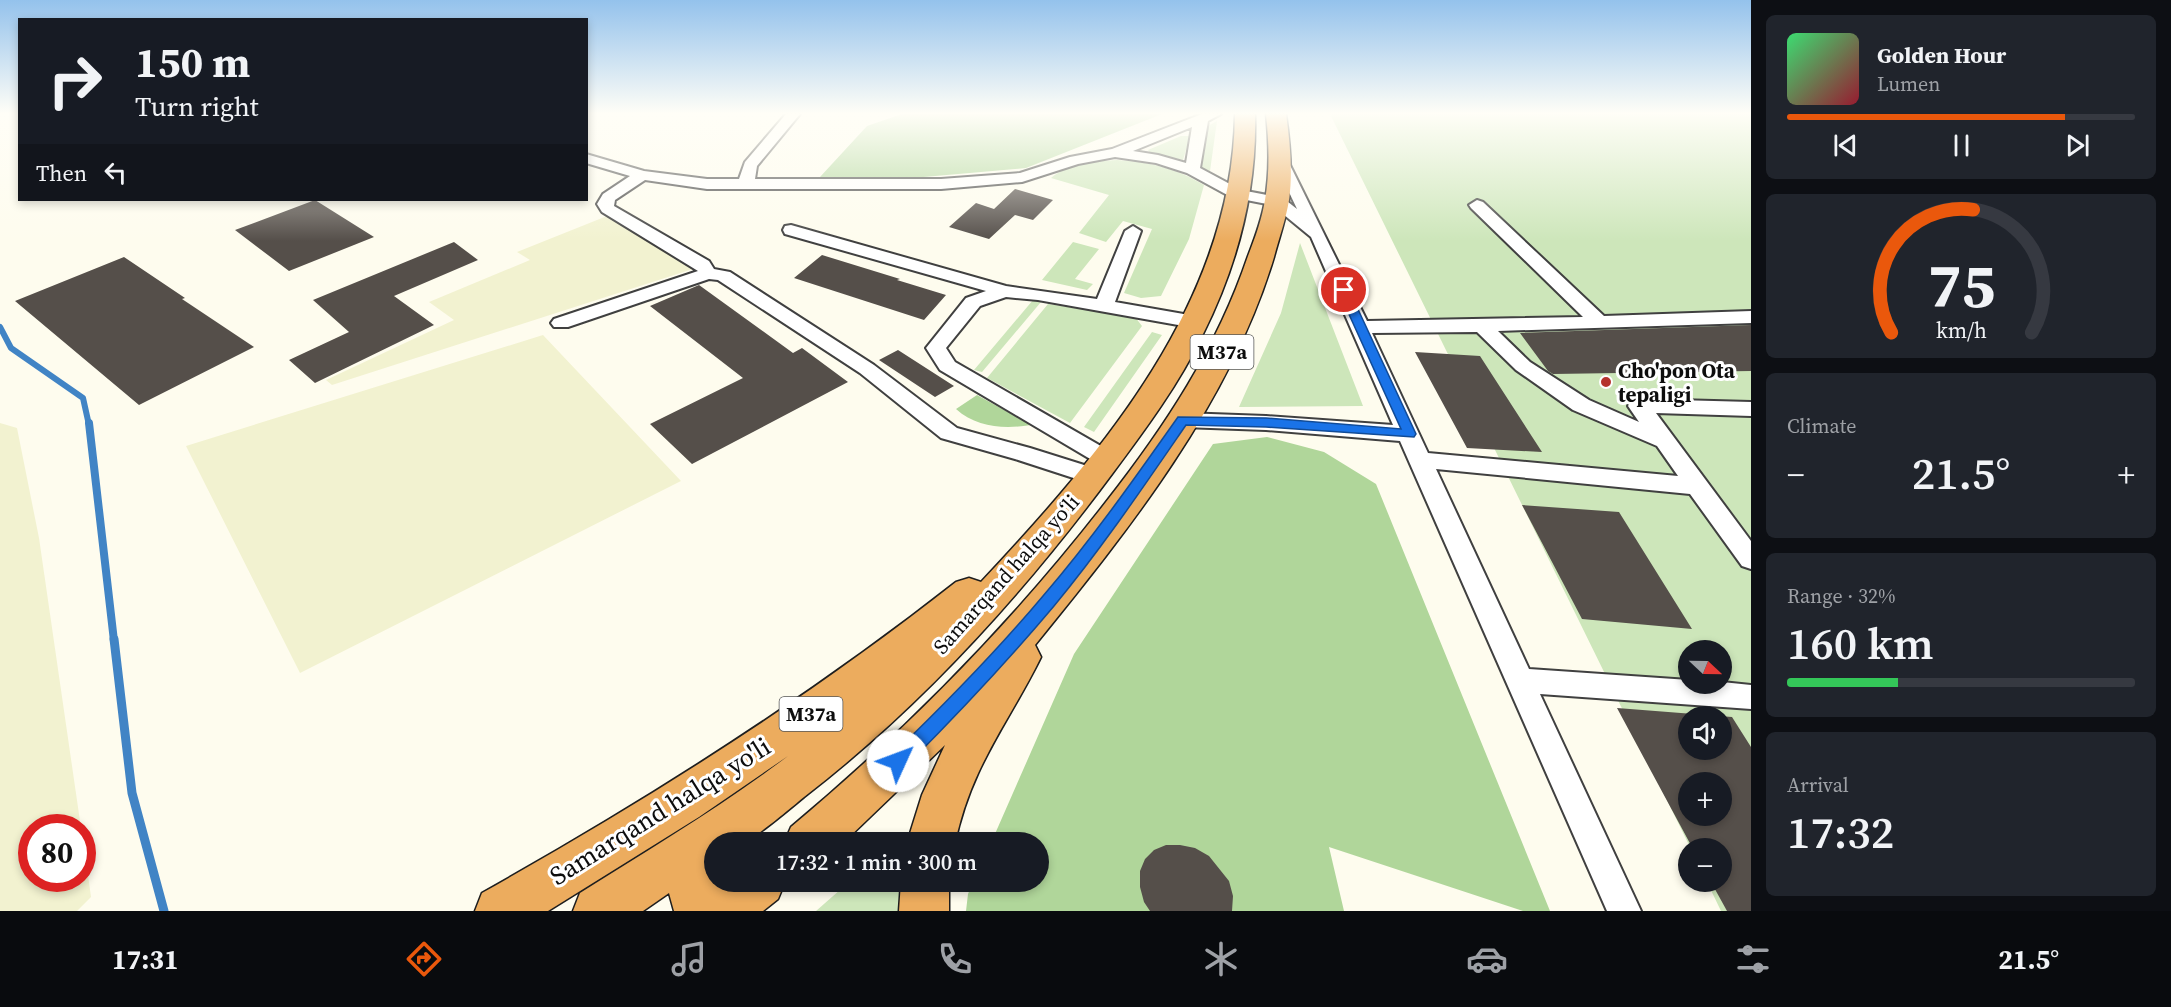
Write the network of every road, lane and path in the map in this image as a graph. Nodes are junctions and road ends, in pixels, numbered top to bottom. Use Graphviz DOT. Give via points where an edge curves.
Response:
graph roads {
  1 [pos="1279,156"];
  2 [pos="757,157"];
  3 [pos="1095,157"];
  4 [pos="1140,157"];
  5 [pos="1196,157"];
  6 [pos="1243,157"];
  7 [pos="588,159"];
  8 [pos="1192,170"];
  9 [pos="642,175"];
  10 [pos="746,184"];
  11 [pos="1237,194"];
  12 [pos="1277,201"];
  13 [pos="1477,206"];
  14 [pos="791,230"];
  15 [pos="1133,231"];
  16 [pos="1318,235"];
  17 [pos="708,273"];
  18 [pos="1005,291"];
  19 [pos="1104,306"];
  20 [pos="1751,317"];
  21 [pos="561,322"];
  22 [pos="1196,322"];
  23 [pos="1600,323"];
  24 [pos="1482,326"];
  25 [pos="1361,327"];
  26 [pos="1751,409"];
  27 [pos="1183,420"];
  28 [pos="1410,434"];
  29 [pos="1665,442"];
  30 [pos="1421,460"];
  31 [pos="1099,467"];
  32 [pos="1697,486"];
  33 [pos="1084,558"];
  34 [pos="1751,559"];
  35 [pos="1518,680"];
  36 [pos="1751,697"];
  37 [pos="742,832"];
  38 [pos="820,832"];
  39 [pos="934,832"];
  40 [pos="704,892"];
  41 [pos="725,892"];
  42 [pos="925,892"];
  43 [pos="500,911"];
  44 [pos="598,911"];
  45 [pos="699,911"];
  46 [pos="924,911"];
  47 [pos="1624,911"];
  1 -- 12 [label="highway, Samarqand halqa yoʻli / M37a"];
  1 -- 16 [label="street"];
  2 -- 10 [label="street" via="750,165"];
  3 -- 10 [label="street" via="1022,177 941,184"];
  4 -- 8 [label="street"];
  5 -- 8 [label="street"];
  6 -- 11 [label="highway, Samarqand halqa yoʻli / M37a"];
  7 -- 9 [label="street"];
  8 -- 11 [label="street"];
  9 -- 10 [label="street" via="707,184"];
  9 -- 17 [label="street" via="609,197 605,204 608,209 703,265"];
  11 -- 12 [label="street"];
  11 -- 22 [label="highway, Samarqand halqa yoʻli / M37a" via="1212,284"];
  12 -- 16 [label="street"];
  12 -- 27 [label="highway, Samarqand halqa yoʻli / M37a" via="1238,320"];
  13 -- 23 [label="street"];
  14 -- 18 [label="street"];
  15 -- 19 [label="street"];
  16 -- 25 [label="street"];
  17 -- 21 [label="street"];
  17 -- 31 [label="street" via="723,276 867,369 949,433 1022,453"];
  18 -- 19 [label="street"];
  18 -- 31 [label="street" via="973,302 936,348 947,366"];
  19 -- 22 [label="street"];
  20 -- 23 [label="street"];
  22 -- 31 [label="highway, Samarqand halqa yoʻli / M37a" via="1154,392"];
  23 -- 24 [label="street"];
  24 -- 25 [label="street"];
  24 -- 29 [label="street" via="1523,366 1581,405"];
  25 -- 28 [label="street"];
  26 -- 29 [label="street" via="1639,406"];
  27 -- 28 [label="street"];
  27 -- 33 [label="highway, Samarqand halqa yoʻli / M37a"];
  28 -- 30 [label="street"];
  29 -- 32 [label="street"];
  30 -- 32 [label="street"];
  30 -- 35 [label="street"];
  31 -- 37 [label="highway, Samarqand halqa yoʻli / M37a" via="1010,574 941,647 827,752 745,814"];
  31 -- 43 [label="highway, Samarqand halqa yo'li / M37a" via="973,589 878,665 717,778"];
  32 -- 34 [label="street"];
  33 -- 38 [label="highway, Samarqand halqa yoʻli / M37a" via="966,695"];
  33 -- 39 [label="highway" via="991,704 941,805"];
  35 -- 36 [label="street"];
  35 -- 47 [label="street"];
  40 -- 44 [label="highway, Samarqand halqa yoʻli / M37a"];
  41 -- 45 [label="highway"];
  42 -- 46 [label="highway"];
}
